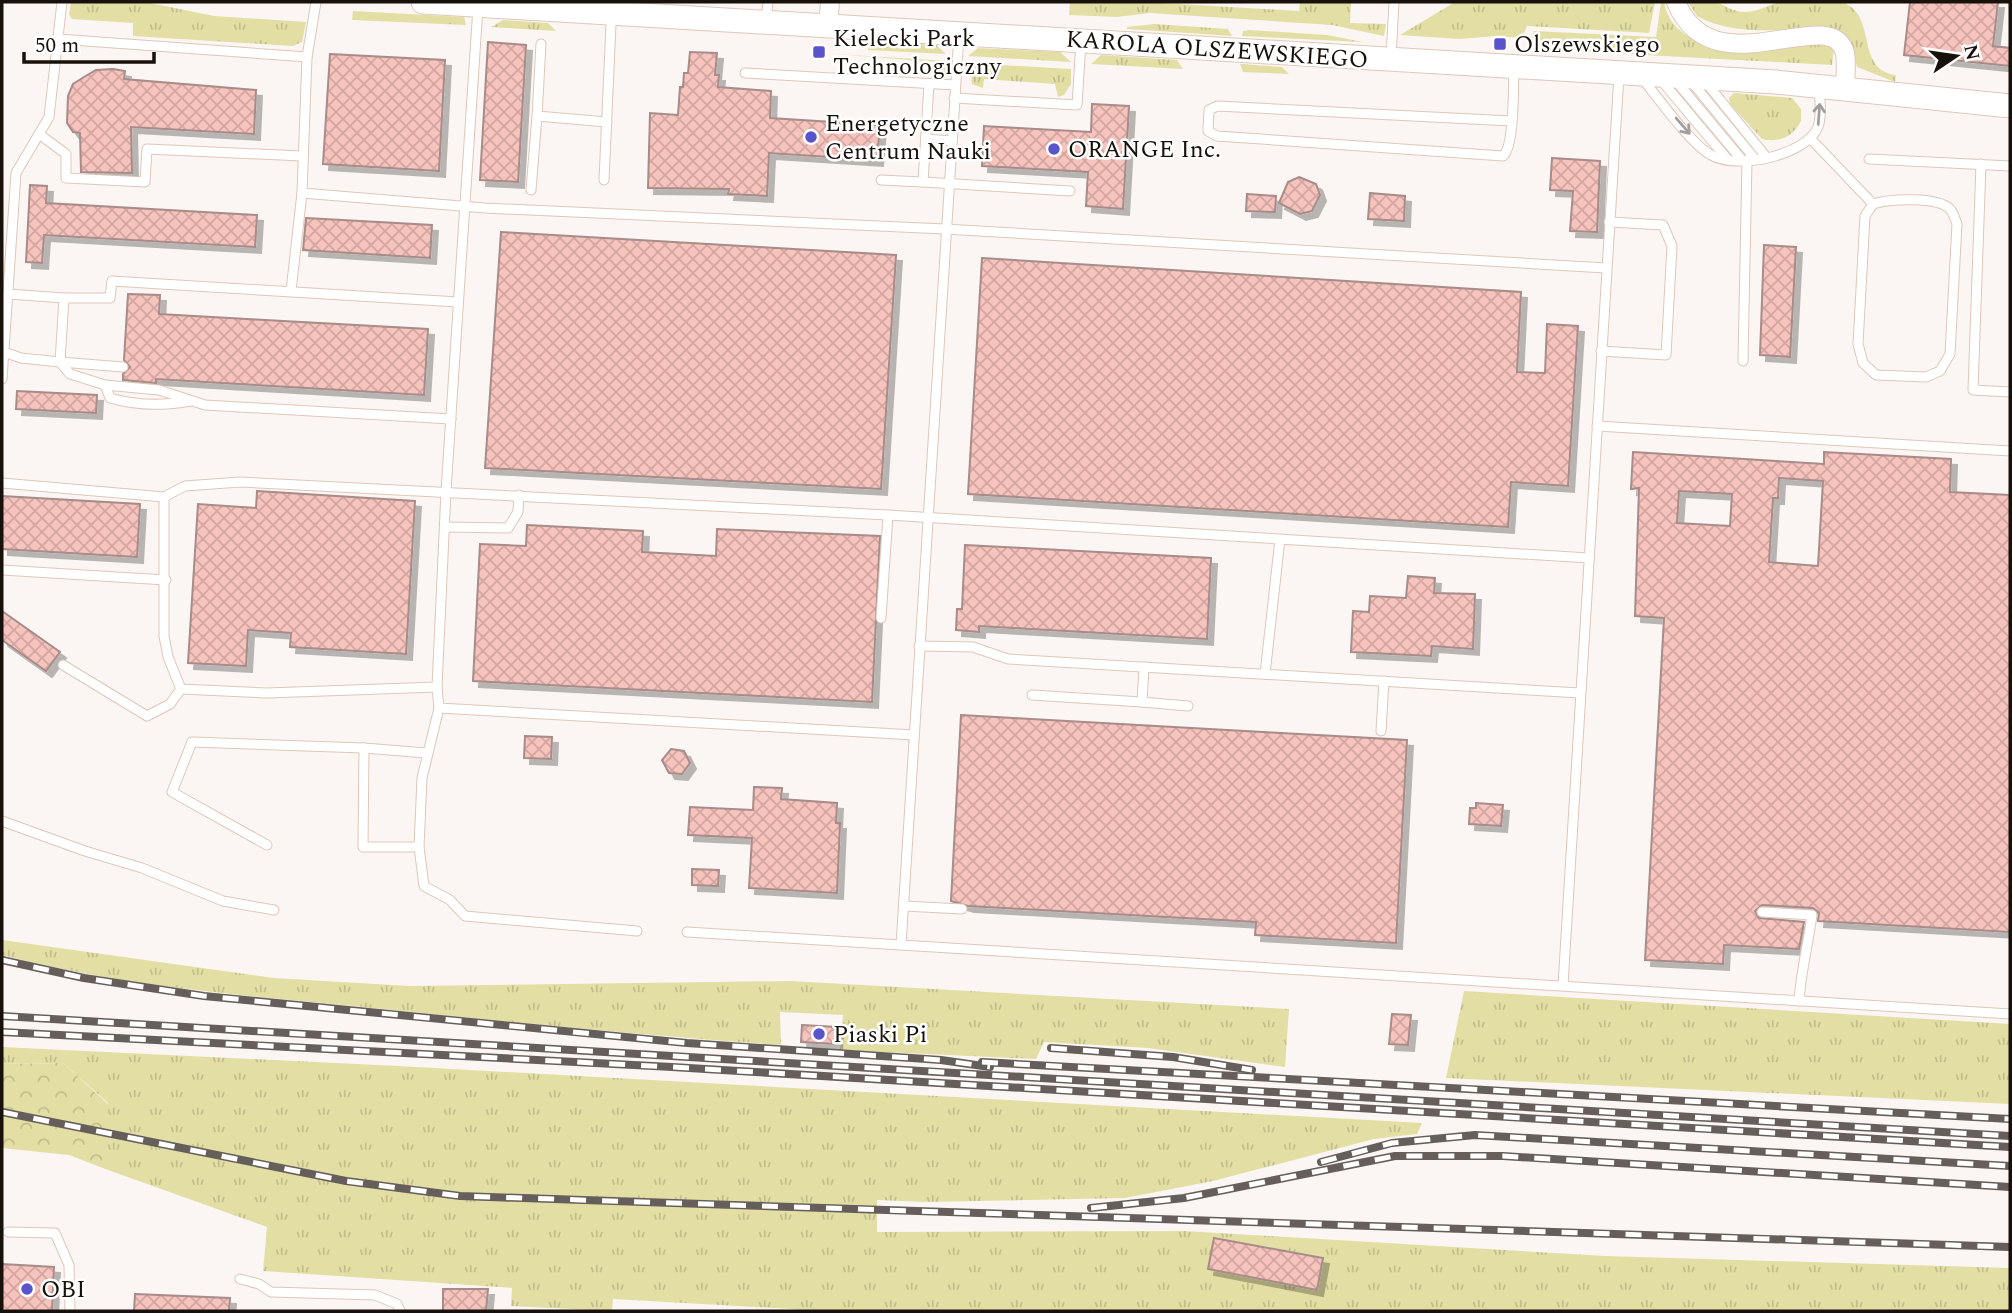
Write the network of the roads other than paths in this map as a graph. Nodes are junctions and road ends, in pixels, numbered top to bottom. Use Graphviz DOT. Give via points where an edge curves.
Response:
graph roads {
  1 [pos="62,2"];
  2 [pos="316,2"];
  3 [pos="423,2"];
  4 [pos="1394,2"];
  5 [pos="1676,2"];
  6 [pos="464,4"];
  7 [pos="612,7"];
  8 [pos="767,12"];
  9 [pos="829,13"];
  10 [pos="959,33"];
  11 [pos="58,39"];
  12 [pos="1082,41"];
  13 [pos="541,44"];
  14 [pos="307,57"];
  15 [pos="1391,60"];
  16 [pos="1514,68"];
  17 [pos="745,73"];
  18 [pos="1663,76"];
  19 [pos="929,84"];
  20 [pos="955,85"];
  21 [pos="1819,89"];
  22 [pos="1844,91"];
  23 [pos="954,98"];
  24 [pos="2010,106"];
  25 [pos="537,116"];
  26 [pos="1511,121"];
  27 [pos="607,122"];
  28 [pos="39,134"];
  29 [pos="1810,138"];
  30 [pos="926,139"];
  31 [pos="951,141"];
  32 [pos="302,156"];
  33 [pos="1767,158"];
  34 [pos="1869,159"];
  35 [pos="1728,160"];
  36 [pos="1748,160"];
  37 [pos="1981,164"];
  38 [pos="2010,166"];
  39 [pos="604,180"];
  40 [pos="881,180"];
  41 [pos="922,182"];
  42 [pos="948,184"];
  43 [pos="531,190"];
  44 [pos="1070,191"];
  45 [pos="302,193"];
  46 [pos="465,204"];
  47 [pos="1873,204"];
  48 [pos="1609,222"];
  49 [pos="945,229"];
  50 [pos="1606,268"];
  51 [pos="291,291"];
  52 [pos="8,294"];
  53 [pos="64,298"];
  54 [pos="458,302"];
  55 [pos="1601,351"];
  56 [pos="4,352"];
  57 [pos="1743,361"];
  58 [pos="60,362"];
  59 [pos="123,367"];
  60 [pos="2,379"];
  61 [pos="105,385"];
  62 [pos="2010,392"];
  63 [pos="193,401"];
  64 [pos="451,419"];
  65 [pos="1597,426"];
  66 [pos="2010,451"];
  67 [pos="2,483"];
  68 [pos="446,491"];
  69 [pos="519,495"];
  70 [pos="164,497"];
  71 [pos="888,515"];
  72 [pos="927,517"];
  73 [pos="445,527"];
  74 [pos="1280,539"];
  75 [pos="1589,558"];
  76 [pos="2,570"];
  77 [pos="166,580"];
  78 [pos="881,618"];
  79 [pos="919,646"];
  80 [pos="63,665"];
  81 [pos="1144,667"];
  82 [pos="1265,674"];
  83 [pos="1384,681"];
  84 [pos="437,687"];
  85 [pos="181,689"];
  86 [pos="1580,693"];
  87 [pos="1032,695"];
  88 [pos="1142,702"];
  89 [pos="1188,706"];
  90 [pos="439,708"];
  91 [pos="1381,731"];
  92 [pos="914,735"];
  93 [pos="364,748"];
  94 [pos="426,753"];
  95 [pos="2,821"];
  96 [pos="267,845"];
  97 [pos="419,848"];
  98 [pos="904,906"];
  99 [pos="962,909"];
  100 [pos="274,910"];
  101 [pos="1762,912"];
  102 [pos="637,931"];
  103 [pos="687,932"];
  104 [pos="901,945"];
  105 [pos="1563,985"];
  106 [pos="1799,1001"];
  107 [pos="2010,1014"];
  108 [pos="8,1232"];
  109 [pos="240,1279"];
  110 [pos="70,1311"];
  111 [pos="400,1311"];
  1 -- 11 [label="lane"];
  2 -- 14 [label="lane"];
  3 -- 6 [label="street, KAROLA OLSZEWSKIEGO"];
  4 -- 15 [label="lane"];
  5 -- 22 [label="street" via="1690,24 1722,37 1759,36 1808,22 1827,24 1845,52"];
  6 -- 7 [label="street, KAROLA OLSZEWSKIEGO"];
  6 -- 46 [label="lane"];
  7 -- 8 [label="street, KAROLA OLSZEWSKIEGO"];
  7 -- 27 [label="lane"];
  8 -- 9 [label="street, KAROLA OLSZEWSKIEGO"];
  9 -- 10 [label="street, KAROLA OLSZEWSKIEGO"];
  10 -- 12 [label="street, KAROLA OLSZEWSKIEGO"];
  10 -- 20 [label="lane"];
  11 -- 14 [label="lane"];
  11 -- 28 [label="lane" via="50,117"];
  12 -- 15 [label="street, KAROLA OLSZEWSKIEGO"];
  12 -- 23 [label="lane" via="1077,105"];
  13 -- 25 [label="lane"];
  14 -- 32 [label="lane"];
  15 -- 16 [label="street, KAROLA OLSZEWSKIEGO"];
  16 -- 18 [label="street, KAROLA OLSZEWSKIEGO"];
  16 -- 26 [label="lane"];
  17 -- 19 [label="lane"];
  18 -- 21 [label="street, KAROLA OLSZEWSKIEGO"];
  18 -- 33 [label="lane"];
  18 -- 35 [label="lane"];
  18 -- 35 [label="lane, one-way" via="1709,154"];
  18 -- 36 [label="lane"];
  18 -- 36 [label="lane"];
  18 -- 48 [label="lane"];
  19 -- 20 [label="lane"];
  19 -- 30 [label="lane"];
  20 -- 23 [label="lane"];
  21 -- 22 [label="street, KAROLA OLSZEWSKIEGO"];
  29 -- 21 [label="lane, one-way" via="1819,124"];
  22 -- 24 [label="street, KAROLA OLSZEWSKIEGO"];
  23 -- 31 [label="lane"];
  25 -- 27 [label="lane"];
  25 -- 43 [label="lane"];
  26 -- 26 [label="lane" via="1508,151 1499,156 1217,136 1209,131 1207,120 1209,110 1217,106"];
  27 -- 39 [label="lane"];
  28 -- 32 [label="lane" via="66,154 66,178 145,182 147,149"];
  28 -- 52 [label="lane" via="16,173"];
  29 -- 33 [label="lane"];
  29 -- 47 [label="lane"];
  30 -- 31 [label="lane"];
  30 -- 41 [label="lane"];
  31 -- 42 [label="lane"];
  32 -- 45 [label="lane"];
  33 -- 36 [label="lane"];
  34 -- 37 [label="lane"];
  35 -- 36 [label="lane"];
  36 -- 57 [label="lane"];
  37 -- 38 [label="lane"];
  37 -- 62 [label="lane" via="1973,390"];
  40 -- 41 [label="lane"];
  41 -- 42 [label="lane"];
  42 -- 44 [label="lane"];
  42 -- 49 [label="lane"];
  45 -- 46 [label="lane"];
  45 -- 51 [label="lane"];
  46 -- 49 [label="lane"];
  46 -- 54 [label="lane"];
  47 -- 47 [label="lane" via="1865,216 1858,344 1863,363 1876,375 1926,377 1940,371 1950,354 1957,224 1950,209 1937,202 1887,200"];
  48 -- 50 [label="lane"];
  48 -- 55 [label="lane" via="1662,225 1672,246 1666,355"];
  49 -- 50 [label="lane"];
  49 -- 72 [label="lane"];
  50 -- 55 [label="lane"];
  51 -- 53 [label="lane" via="112,281 110,298"];
  51 -- 54 [label="lane"];
  52 -- 53 [label="lane"];
  52 -- 56 [label="lane"];
  53 -- 58 [label="lane"];
  54 -- 64 [label="lane"];
  55 -- 65 [label="lane"];
  56 -- 58 [label="lane"];
  56 -- 60 [label="lane"];
  58 -- 59 [label="lane"];
  58 -- 61 [label="lane" via="70,374"];
  61 -- 63 [label="lane" via="159,390"];
  61 -- 63 [label="lane" via="110,398 131,404"];
  63 -- 64 [label="lane"];
  64 -- 68 [label="lane"];
  65 -- 66 [label="lane"];
  65 -- 75 [label="lane"];
  67 -- 70 [label="lane"];
  68 -- 69 [label="lane"];
  68 -- 70 [label="lane" via="240,482 185,486"];
  68 -- 73 [label="lane"];
  69 -- 71 [label="lane"];
  69 -- 73 [label="lane" via="518,512 508,528"];
  70 -- 77 [label="lane"];
  71 -- 72 [label="lane"];
  71 -- 78 [label="lane"];
  72 -- 74 [label="lane"];
  72 -- 79 [label="lane"];
  73 -- 84 [label="lane"];
  74 -- 75 [label="lane"];
  74 -- 82 [label="lane"];
  75 -- 86 [label="lane"];
  76 -- 77 [label="lane"];
  77 -- 85 [label="lane" via="163,636"];
  79 -- 81 [label="lane" via="973,648 1007,659"];
  79 -- 92 [label="lane"];
  80 -- 85 [label="lane" via="147,716 170,704"];
  81 -- 82 [label="lane"];
  81 -- 88 [label="lane"];
  82 -- 83 [label="lane"];
  83 -- 86 [label="lane"];
  83 -- 91 [label="lane"];
  84 -- 85 [label="lane" via="267,693"];
  84 -- 90 [label="lane"];
  86 -- 105 [label="lane"];
  87 -- 88 [label="lane"];
  88 -- 89 [label="lane"];
  90 -- 92 [label="lane"];
  90 -- 94 [label="lane"];
  92 -- 98 [label="lane"];
  93 -- 94 [label="lane"];
  93 -- 96 [label="lane" via="192,742 173,792"];
  93 -- 97 [label="lane" via="363,847"];
  94 -- 97 [label="lane"];
  95 -- 100 [label="lane" via="223,901"];
  97 -- 102 [label="lane" via="424,886 450,900 465,916"];
  98 -- 99 [label="lane"];
  98 -- 104 [label="lane"];
  101 -- 106 [label="lane" via="1812,915"];
  103 -- 104 [label="lane"];
  104 -- 105 [label="lane"];
  105 -- 106 [label="lane"];
  106 -- 107 [label="lane"];
  108 -- 110 [label="lane" via="55,1233 69,1265"];
  109 -- 111 [label="lane" via="271,1292 375,1295 397,1304"];
}
